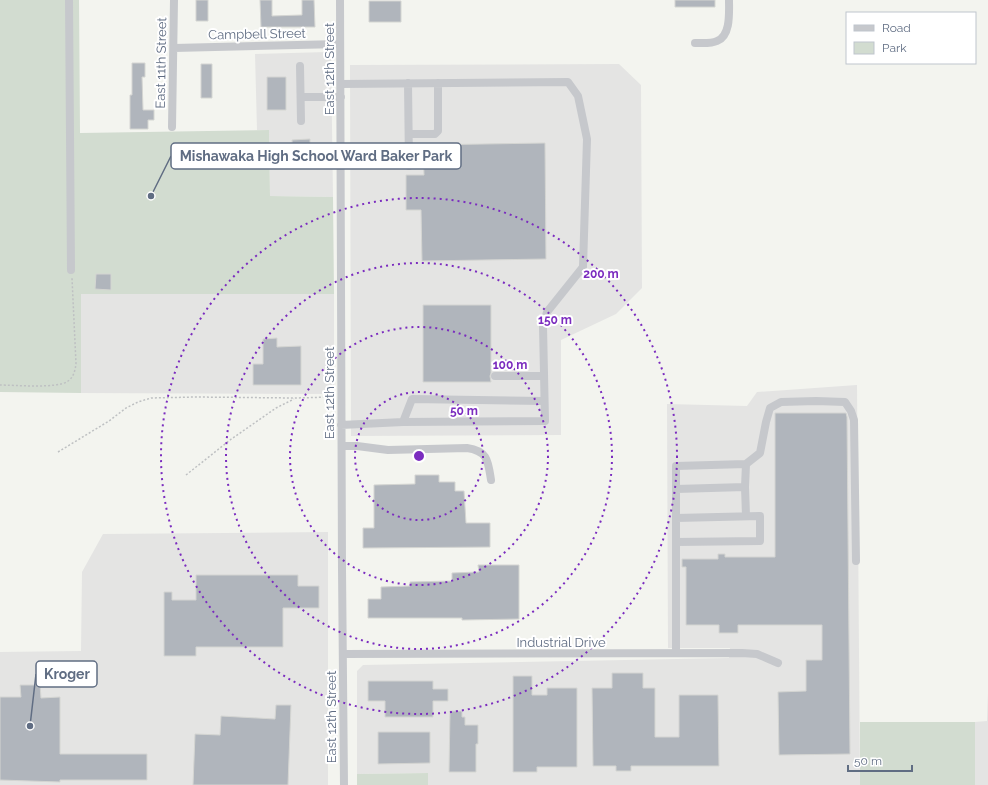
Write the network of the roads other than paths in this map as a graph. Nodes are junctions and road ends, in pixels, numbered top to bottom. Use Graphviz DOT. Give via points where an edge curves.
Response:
graph roads {
  1 [pos="70,0"];
  2 [pos="174,0"];
  3 [pos="340,0"];
  4 [pos="729,0"];
  5 [pos="695,43"];
  6 [pos="340,44"];
  7 [pos="174,48"];
  8 [pos="300,66"];
  9 [pos="438,83"];
  10 [pos="341,84"];
  11 [pos="408,84"];
  12 [pos="301,97"];
  13 [pos="341,97"];
  14 [pos="301,121"];
  15 [pos="172,127"];
  16 [pos="409,134"];
  17 [pos="409,166"];
  18 [pos="72,270"];
  19 [pos="495,376"];
  20 [pos="544,376"];
  21 [pos="544,401"];
  22 [pos="403,422"];
  23 [pos="341,425"];
  24 [pos="342,446"];
  25 [pos="746,464"];
  26 [pos="491,480"];
  27 [pos="745,487"];
  28 [pos="676,489"];
  29 [pos="746,516"];
  30 [pos="676,518"];
  31 [pos="676,542"];
  32 [pos="856,561"];
  33 [pos="676,653"];
  34 [pos="343,654"];
  35 [pos="778,663"];
  36 [pos="344,785"];
  1 -- 18 [label="street"];
  2 -- 7 [label="street, East 11th Street"];
  3 -- 6 [label="street, East 12th Street"];
  4 -- 5 [label="street" via="729,19 725,34 718,41"];
  6 -- 7 [label="street, Campbell Street"];
  6 -- 10 [label="street, East 12th Street"];
  7 -- 15 [label="street, East 11th Street"];
  8 -- 12 [label="street"];
  9 -- 11 [label="street"];
  9 -- 16 [label="street" via="438,131 435,134"];
  9 -- 20 [label="street" via="568,82 578,96 587,140 583,267 547,312 543,326"];
  10 -- 11 [label="street"];
  10 -- 13 [label="street, East 12th Street"];
  11 -- 16 [label="street"];
  12 -- 13 [label="street"];
  12 -- 14 [label="street"];
  13 -- 23 [label="street, East 12th Street"];
  16 -- 17 [label="street"];
  19 -- 20 [label="street"];
  20 -- 21 [label="street"];
  21 -- 22 [label="street" via="412,399"];
  21 -- 22 [label="street" via="545,421"];
  22 -- 23 [label="street"];
  23 -- 24 [label="street, East 12th Street"];
  24 -- 26 [label="street" via="388,450 476,449 486,457"];
  24 -- 34 [label="street, East 12th Street"];
  25 -- 27 [label="street"];
  25 -- 28 [label="street" via="676,466"];
  25 -- 32 [label="street" via="760,453 770,408 781,402 845,402 854,420"];
  27 -- 28 [label="street"];
  27 -- 29 [label="street"];
  28 -- 30 [label="street"];
  29 -- 30 [label="street"];
  29 -- 31 [label="street" via="760,516 760,541"];
  30 -- 31 [label="street"];
  31 -- 33 [label="street"];
  33 -- 34 [label="street, Industrial Drive"];
  33 -- 35 [label="street, Industrial Drive" via="756,654"];
  34 -- 36 [label="street, East 12th Street"];
}
